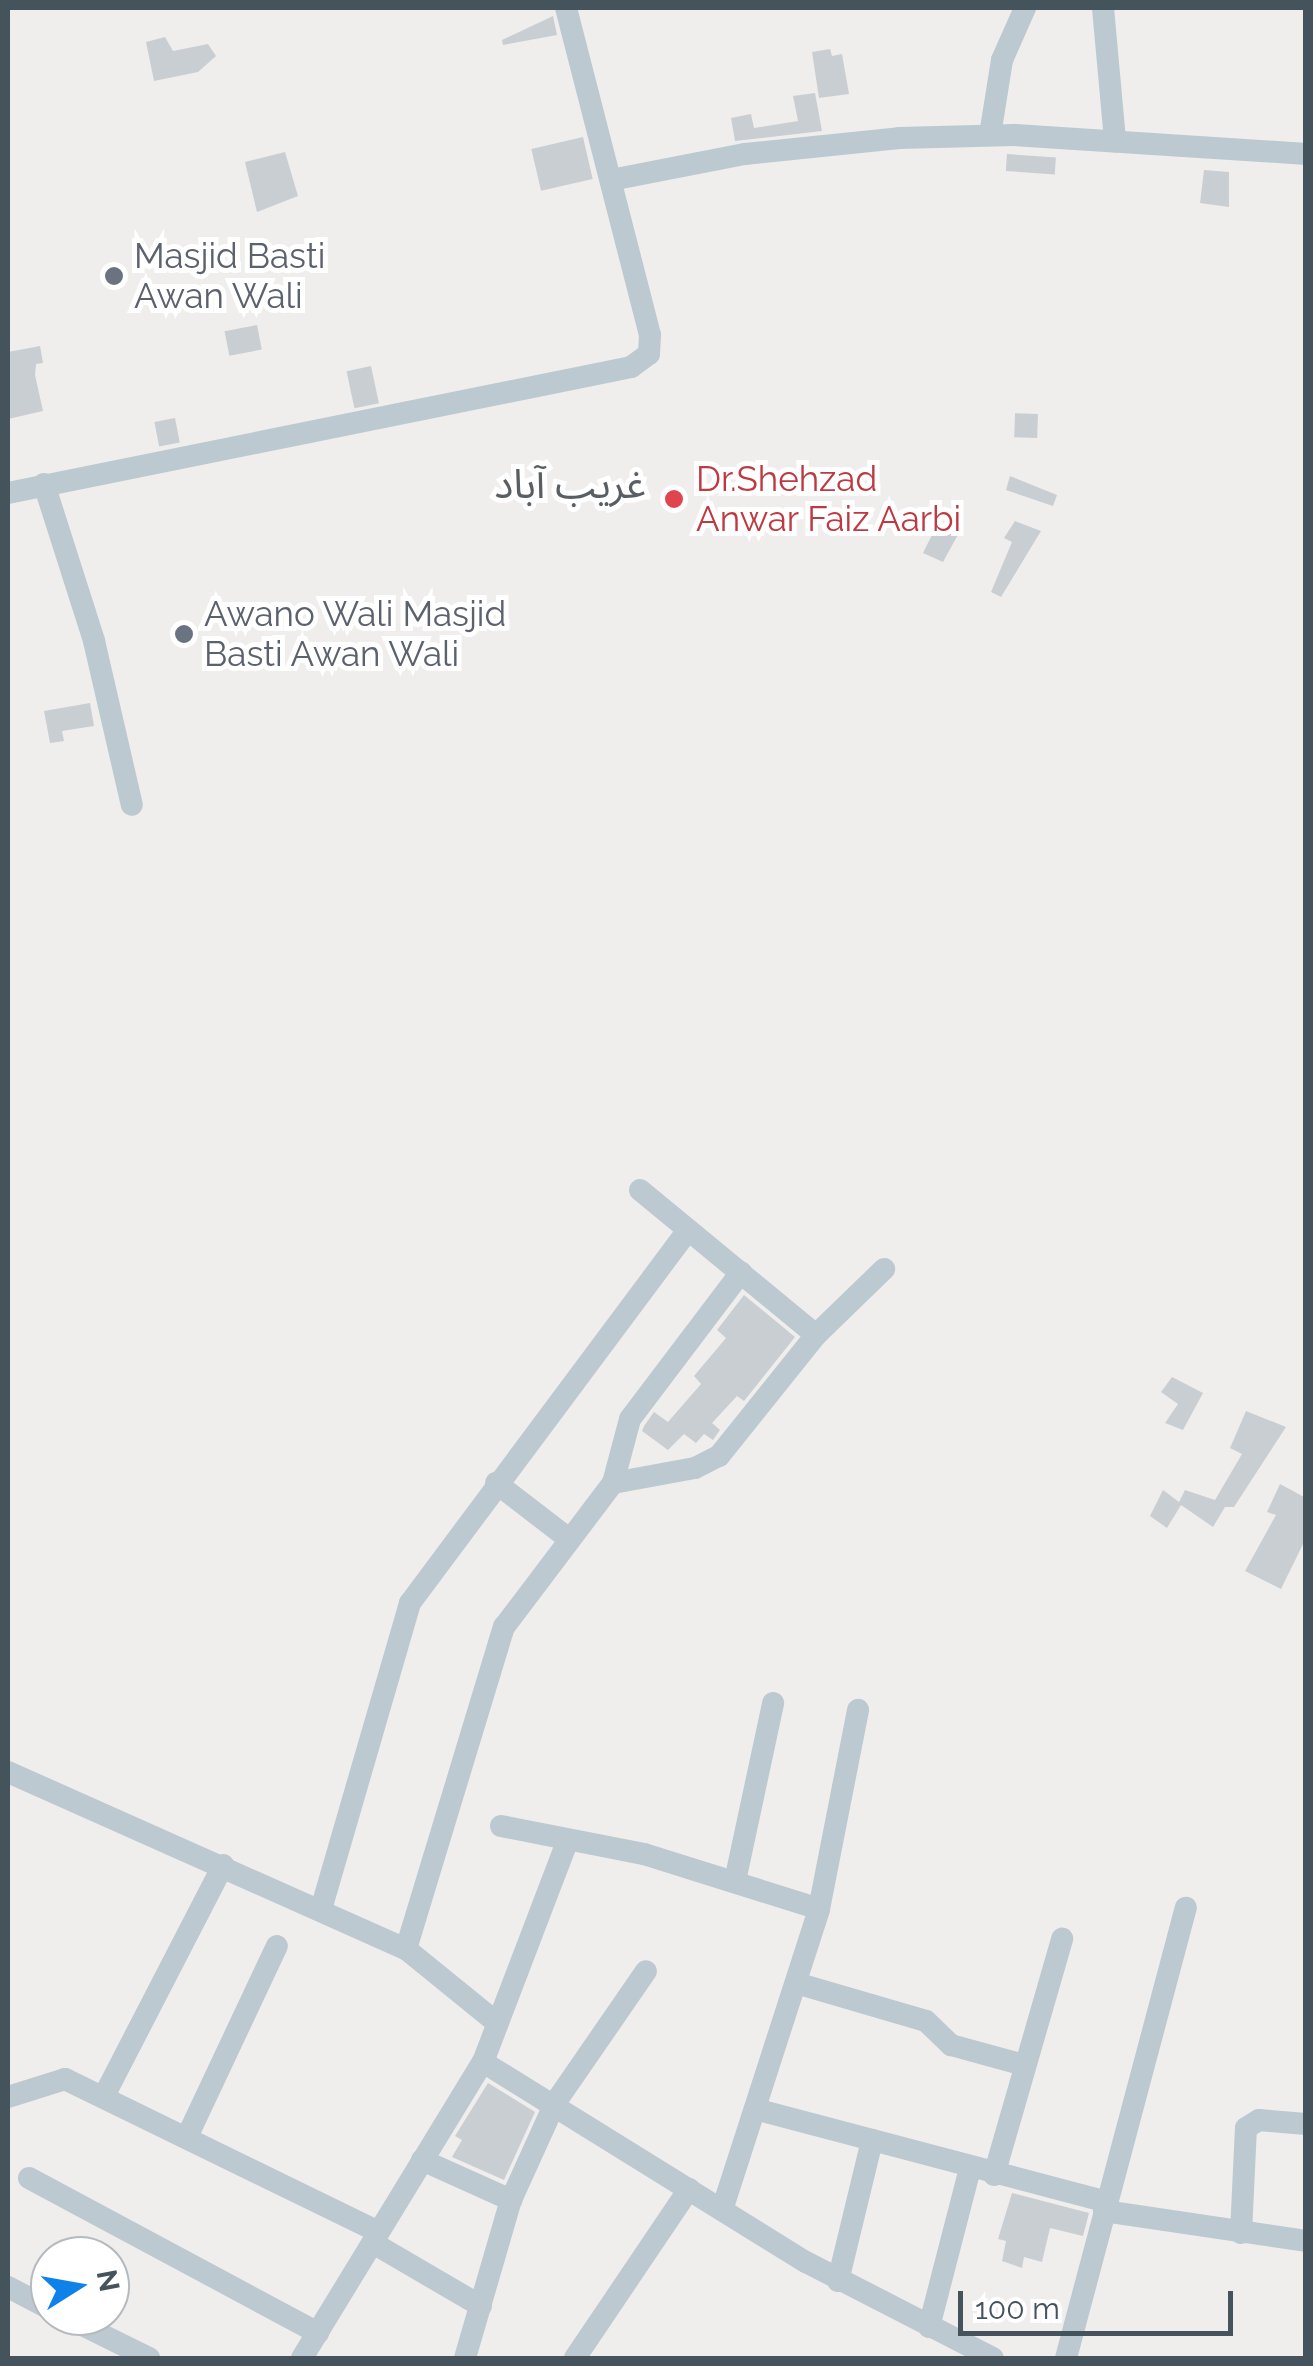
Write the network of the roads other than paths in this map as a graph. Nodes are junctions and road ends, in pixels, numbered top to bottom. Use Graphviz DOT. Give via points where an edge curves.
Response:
graph roads {
  1 [pos="566,8"];
  2 [pos="1025,8"];
  3 [pos="1103,8"];
  4 [pos="990,135"];
  5 [pos="1115,141"];
  6 [pos="1306,154"];
  7 [pos="611,180"];
  8 [pos="44,484"];
  9 [pos="8,493"];
  10 [pos="132,805"];
  11 [pos="640,1190"];
  12 [pos="686,1233"];
  13 [pos="884,1269"];
  14 [pos="740,1272"];
  15 [pos="816,1335"];
  16 [pos="496,1483"];
  17 [pos="613,1483"];
  18 [pos="570,1539"];
  19 [pos="773,1703"];
  20 [pos="858,1710"];
  21 [pos="8,1772"];
  22 [pos="502,1826"];
  23 [pos="567,1842"];
  24 [pos="223,1865"];
  25 [pos="735,1881"];
  26 [pos="322,1906"];
  27 [pos="1186,1908"];
  28 [pos="820,1909"];
  29 [pos="1062,1939"];
  30 [pos="277,1946"];
  31 [pos="406,1949"];
  32 [pos="646,1971"];
  33 [pos="796,1983"];
  34 [pos="498,2023"];
  35 [pos="482,2062"];
  36 [pos="1024,2065"];
  37 [pos="104,2096"];
  38 [pos="8,2098"];
  39 [pos="555,2104"];
  40 [pos="755,2108"];
  41 [pos="1306,2124"];
  42 [pos="187,2137"];
  43 [pos="872,2140"];
  44 [pos="422,2160"];
  45 [pos="970,2169"];
  46 [pos="994,2175"];
  47 [pos="29,2178"];
  48 [pos="689,2189"];
  49 [pos="511,2200"];
  50 [pos="1105,2206"];
  51 [pos="722,2210"];
  52 [pos="1241,2233"];
  53 [pos="375,2237"];
  54 [pos="1306,2240"];
  55 [pos="838,2280"];
  56 [pos="481,2306"];
  57 [pos="929,2327"];
  58 [pos="318,2333"];
  59 [pos="104,2336"];
  60 [pos="149,2358"];
  61 [pos="302,2358"];
  62 [pos="465,2358"];
  63 [pos="575,2358"];
  64 [pos="993,2358"];
  65 [pos="1066,2358"];
  1 -- 7 [label="street"];
  2 -- 4 [label="street" via="1002,60"];
  3 -- 5 [label="street"];
  4 -- 5 [label="street"];
  4 -- 7 [label="street" via="745,154"];
  5 -- 6 [label="street"];
  7 -- 8 [label="street" via="650,335 648,354 631,367"];
  8 -- 9 [label="street"];
  8 -- 10 [label="street" via="94,641"];
  11 -- 12 [label="street"];
  12 -- 14 [label="street"];
  12 -- 16 [label="street"];
  13 -- 15 [label="street"];
  14 -- 15 [label="street"];
  14 -- 17 [label="street" via="630,1419"];
  15 -- 17 [label="street" via="719,1456 695,1468"];
  16 -- 18 [label="street"];
  16 -- 26 [label="street" via="410,1603"];
  17 -- 18 [label="street"];
  18 -- 31 [label="street" via="504,1627"];
  19 -- 25 [label="street"];
  20 -- 28 [label="street"];
  21 -- 24 [label="street"];
  22 -- 23 [label="street"];
  23 -- 25 [label="street" via="644,1854"];
  23 -- 34 [label="street"];
  24 -- 26 [label="street"];
  24 -- 37 [label="street"];
  25 -- 28 [label="street"];
  26 -- 31 [label="street"];
  27 -- 50 [label="street"];
  28 -- 33 [label="street"];
  29 -- 36 [label="street"];
  30 -- 42 [label="street"];
  31 -- 34 [label="street"];
  32 -- 39 [label="street"];
  33 -- 36 [label="street" via="926,2021 951,2045"];
  33 -- 40 [label="street"];
  34 -- 35 [label="street"];
  35 -- 39 [label="street"];
  35 -- 44 [label="street"];
  36 -- 46 [label="street"];
  37 -- 38 [label="street" via="64,2079"];
  37 -- 42 [label="street"];
  39 -- 48 [label="street"];
  39 -- 49 [label="street"];
  40 -- 43 [label="street"];
  40 -- 51 [label="street"];
  41 -- 52 [label="street" via="1259,2120 1246,2128"];
  42 -- 53 [label="street"];
  43 -- 45 [label="street"];
  43 -- 55 [label="street"];
  44 -- 49 [label="street"];
  44 -- 53 [label="street"];
  45 -- 46 [label="street"];
  45 -- 57 [label="street"];
  46 -- 50 [label="street"];
  47 -- 58 [label="street"];
  48 -- 51 [label="street"];
  48 -- 63 [label="street"];
  49 -- 56 [label="street"];
  50 -- 52 [label="street"];
  50 -- 65 [label="street"];
  51 -- 55 [label="street"];
  52 -- 54 [label="street"];
  53 -- 56 [label="street"];
  53 -- 58 [label="street"];
  55 -- 57 [label="street"];
  56 -- 62 [label="street"];
  57 -- 64 [label="street"];
  58 -- 61 [label="street"];
  59 -- 60 [label="street"];
}
